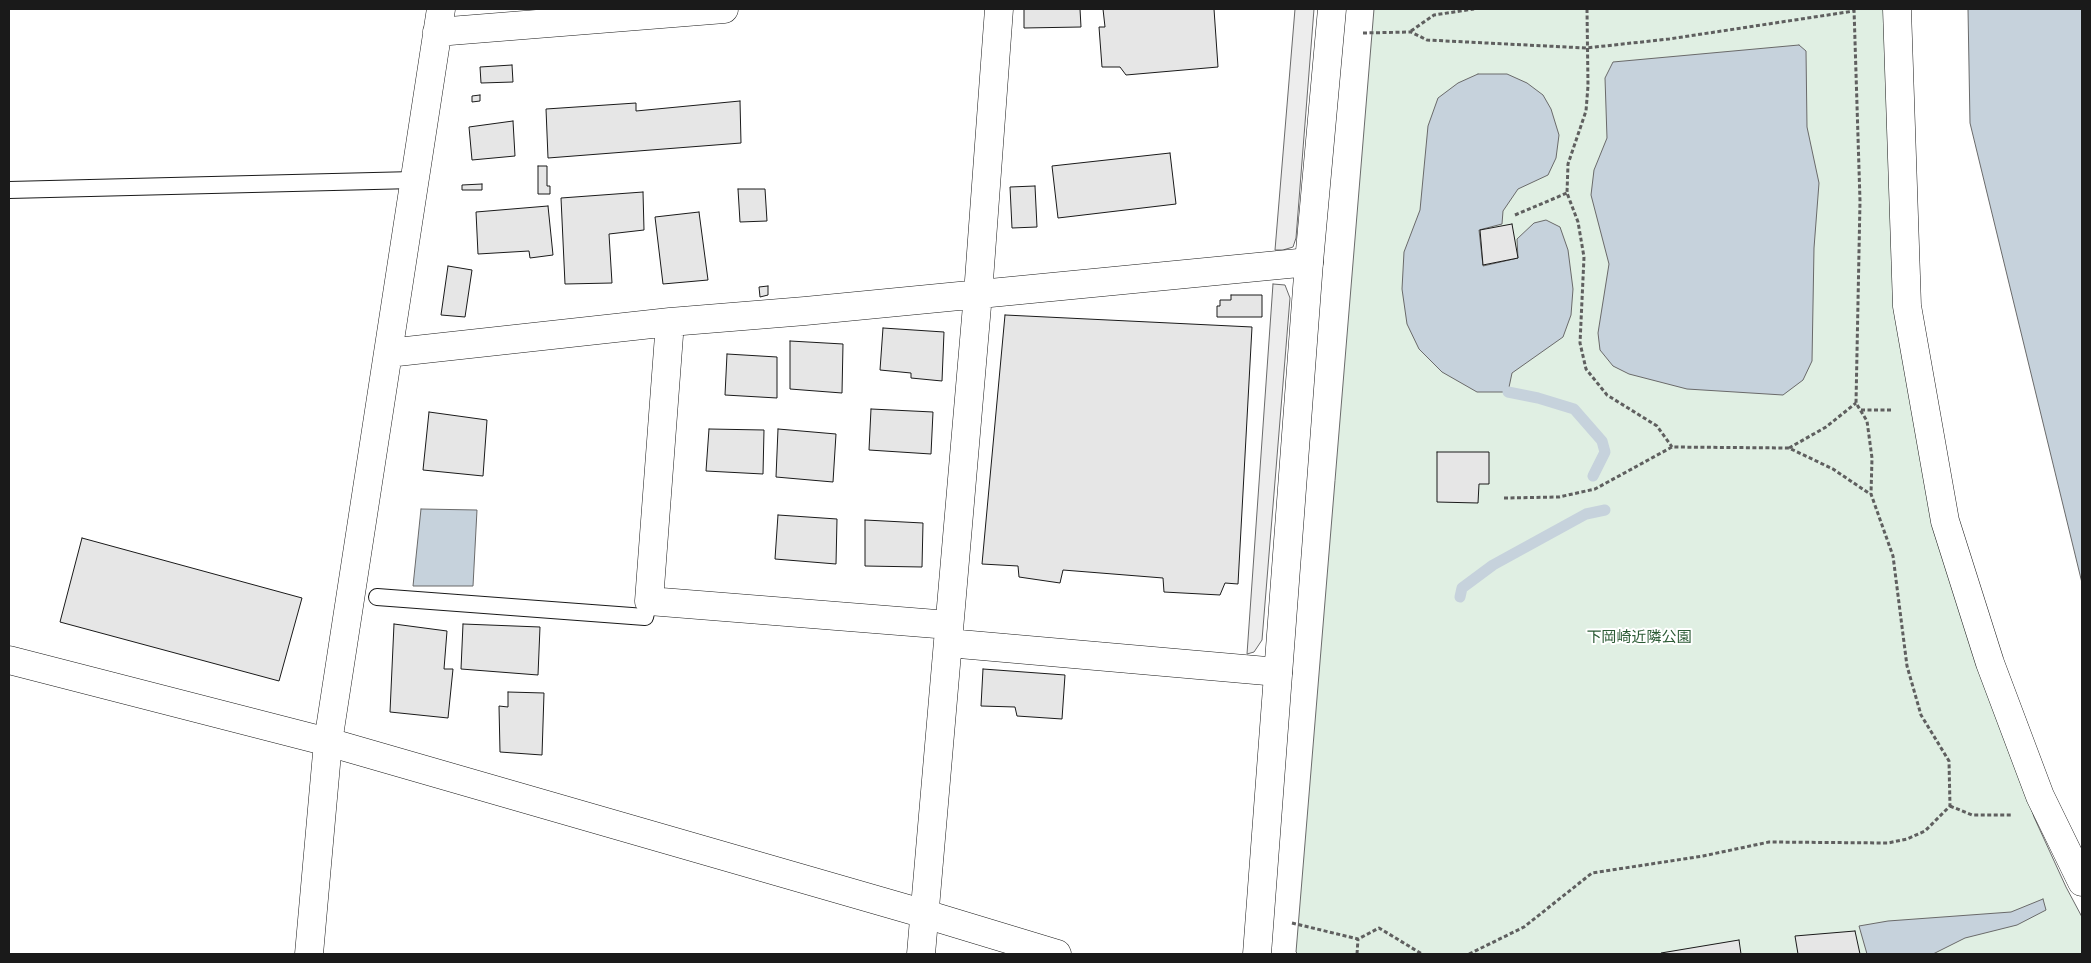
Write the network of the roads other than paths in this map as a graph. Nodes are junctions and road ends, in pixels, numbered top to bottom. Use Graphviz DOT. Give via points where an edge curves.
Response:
graph roads {
  1 [pos="724,9"];
  2 [pos="999,9"];
  3 [pos="1332,9"];
  4 [pos="1897,9"];
  5 [pos="439,21"];
  6 [pos="414,180"];
  7 [pos="9,190"];
  8 [pos="1309,262"];
  9 [pos="978,294"];
  10 [pos="670,322"];
  11 [pos="388,353"];
  12 [pos="377,597"];
  13 [pos="649,601"];
  14 [pos="948,634"];
  15 [pos="9,660"];
  16 [pos="1278,672"];
  17 [pos="328,742"];
  18 [pos="2082,882"];
  19 [pos="925,914"];
  20 [pos="309,954"];
  21 [pos="921,954"];
  22 [pos="1057,954"];
  23 [pos="1257,954"];
  1 -- 5 [label="street"];
  2 -- 9 [label="street"];
  3 -- 8 [label="street"];
  4 -- 18 [label="street" via="1906,306 1945,521 1990,662 2045,806"];
  5 -- 6 [label="street"];
  6 -- 7 [label="lane"];
  6 -- 11 [label="street"];
  8 -- 9 [label="street"];
  8 -- 16 [label="street"];
  9 -- 10 [label="street"];
  9 -- 14 [label="street"];
  10 -- 11 [label="street"];
  10 -- 13 [label="street"];
  11 -- 17 [label="street"];
  12 -- 13 [label="lane" via="645,617"];
  13 -- 14 [label="street"];
  14 -- 16 [label="street"];
  14 -- 19 [label="street"];
  15 -- 17 [label="street"];
  16 -- 23 [label="street"];
  17 -- 19 [label="street"];
  17 -- 20 [label="street"];
  19 -- 21 [label="street"];
  19 -- 22 [label="street"];
}
